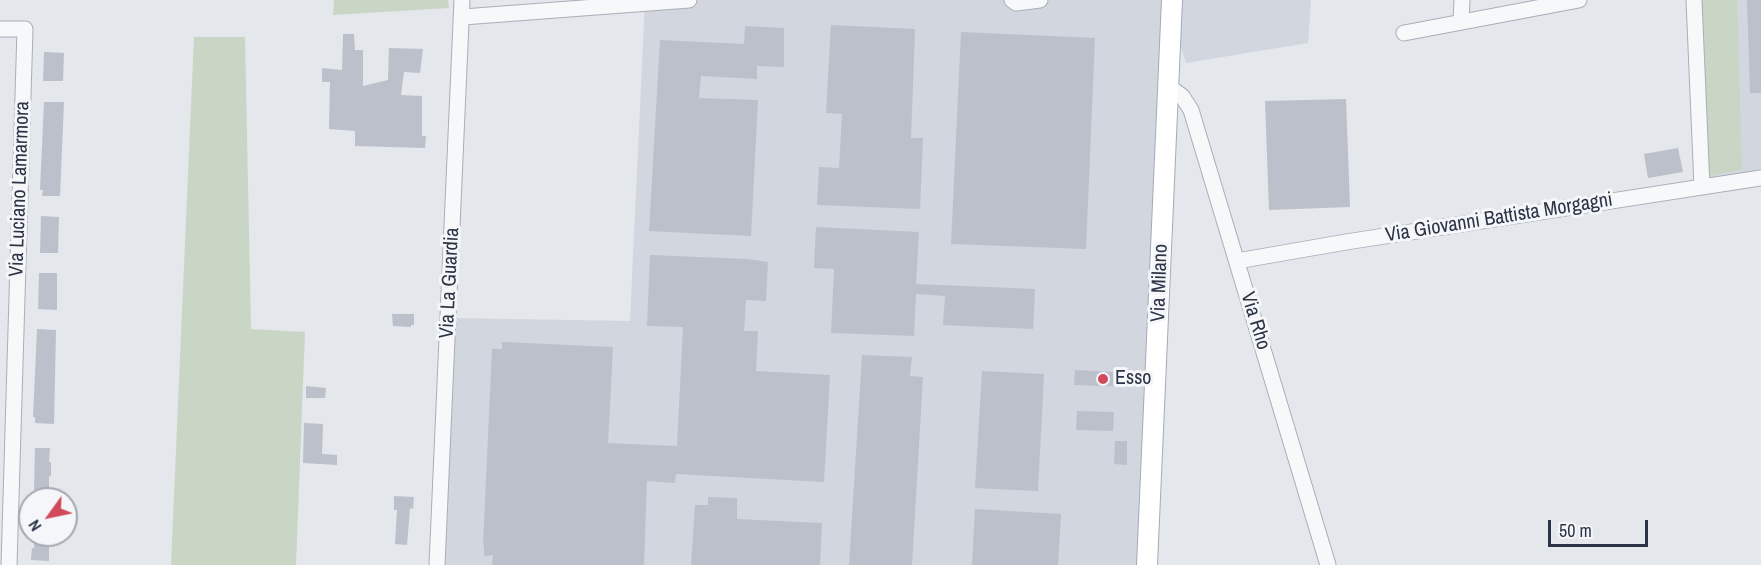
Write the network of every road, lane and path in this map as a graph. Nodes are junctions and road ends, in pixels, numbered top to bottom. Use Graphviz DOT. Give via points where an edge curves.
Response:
graph roads {
  1 [pos="462,0"];
  2 [pos="689,0"];
  3 [pos="1012,0"];
  4 [pos="1040,0"];
  5 [pos="1172,0"];
  6 [pos="1462,0"];
  7 [pos="1579,0"];
  8 [pos="1694,0"];
  9 [pos="1542,4"];
  10 [pos="463,17"];
  11 [pos="1461,22"];
  12 [pos="0,29"];
  13 [pos="1404,33"];
  14 [pos="1168,86"];
  15 [pos="1761,178"];
  16 [pos="1702,187"];
  17 [pos="1237,261"];
  18 [pos="9,565"];
  19 [pos="437,565"];
  20 [pos="1147,565"];
  21 [pos="1328,565"];
  1 -- 10 [label="street, Via La Guardia"];
  2 -- 10 [label="street"];
  3 -- 4 [label="street"];
  5 -- 14 [label="main road, Via Milano"];
  6 -- 11 [label="street"];
  7 -- 9 [label="street"];
  8 -- 16 [label="street"];
  9 -- 11 [label="street"];
  10 -- 19 [label="street, Via La Guardia"];
  11 -- 13 [label="street"];
  12 -- 18 [label="street, Via Luciano Lamarmora" via="25,29"];
  14 -- 17 [label="street, Via Rho" via="1182,96 1191,111"];
  14 -- 20 [label="main road, Via Milano"];
  15 -- 16 [label="street, Via Giovanni Battista Morgagni"];
  16 -- 17 [label="street, Via Giovanni Battista Morgagni"];
  17 -- 21 [label="street, Via Rho"];
}
